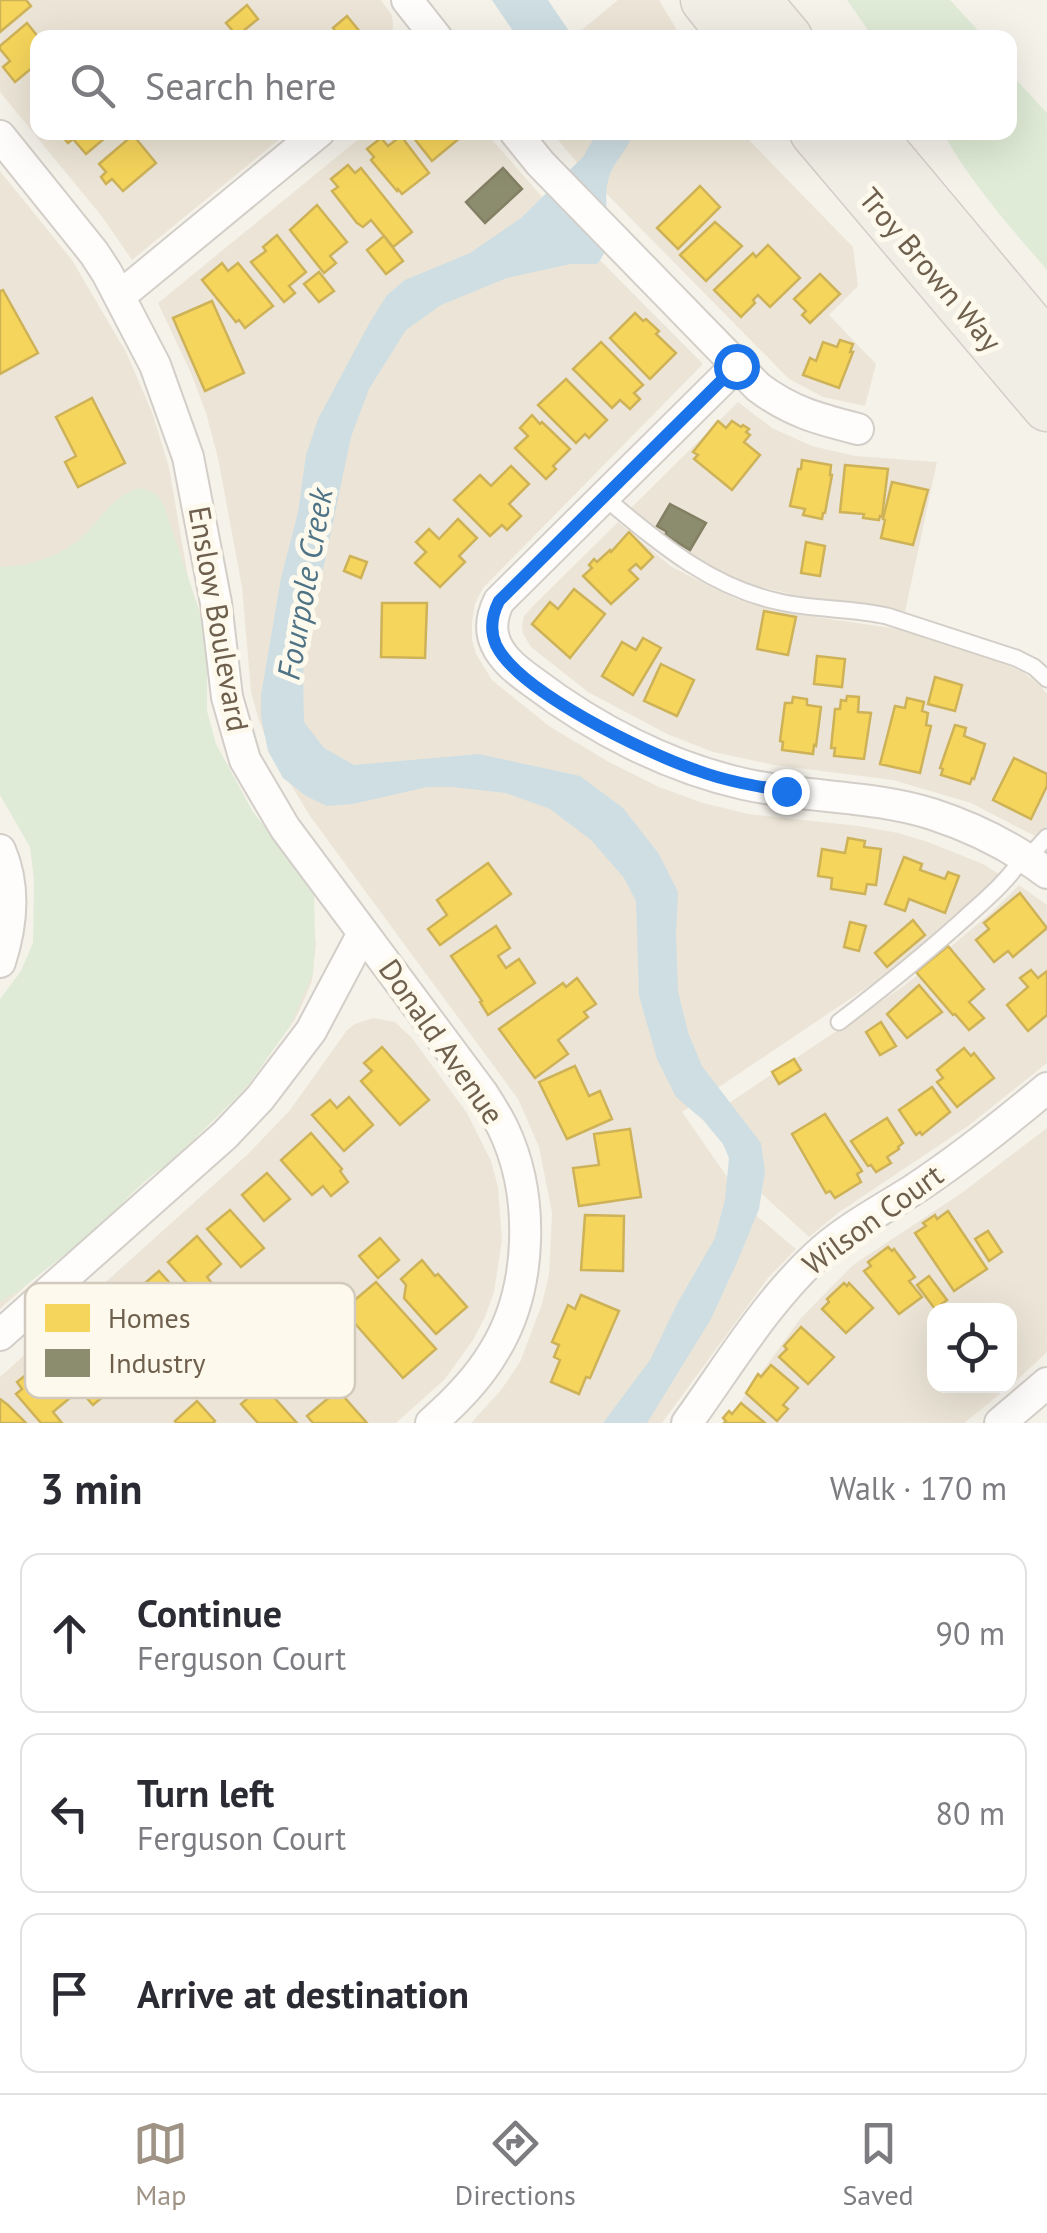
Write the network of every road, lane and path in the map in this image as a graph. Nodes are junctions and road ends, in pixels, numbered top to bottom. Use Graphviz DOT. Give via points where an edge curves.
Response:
graph roads {
  1 [pos="406,0"];
  2 [pos="705,0"];
  3 [pos="756,0"];
  4 [pos="430,30"];
  5 [pos="729,30"];
  6 [pos="781,30"];
  7 [pos="0,136"];
  8 [pos="309,140"];
  9 [pos="522,140"];
  10 [pos="821,140"];
  11 [pos="875,140"];
  12 [pos="120,296"];
  13 [pos="1047,346"];
  14 [pos="736,366"];
  15 [pos="1047,407"];
  16 [pos="858,429"];
  17 [pos="604,496"];
  18 [pos="1047,680"];
  19 [pos="0,850"];
  20 [pos="1036,857"];
  21 [pos="363,933"];
  22 [pos="0,962"];
  23 [pos="839,1022"];
  24 [pos="1047,1088"];
  25 [pos="59,1283"];
  26 [pos="25,1314"];
  27 [pos="0,1336"];
  28 [pos="1047,1383"];
  29 [pos="432,1423"];
  30 [pos="687,1423"];
  31 [pos="1000,1423"];
  1 -- 4 [label="street"];
  2 -- 5 [label="main road"];
  3 -- 6 [label="main road"];
  7 -- 12 [label="street, Enslow Boulevard"];
  8 -- 12 [label="street"];
  9 -- 14 [label="street"];
  10 -- 15 [label="main road, Troy Brown Way"];
  11 -- 13 [label="main road, Troy Brown Way"];
  12 -- 21 [label="street, Enslow Boulevard" via="156,365 188,457 226,697 245,760 285,828"];
  14 -- 16 [label="street" via="776,401"];
  14 -- 17 [label="street"];
  17 -- 18 [label="lane" via="670,552 747,593 887,616 1016,658"];
  17 -- 20 [label="street" via="492,614 496,644 518,671 593,723 699,772 920,811"];
  19 -- 22 [label="street" via="11,915"];
  20 -- 23 [label="lane"];
  21 -- 25 [label="street" via="311,1031 260,1098"];
  21 -- 29 [label="street, Donald Avenue" via="483,1094 504,1130 524,1202 525,1243 512,1316 474,1382"];
  24 -- 30 [label="street, Wilson Court" via="983,1141 826,1247 776,1299"];
  26 -- 27 [label="street"];
  28 -- 31 [label="street"];
}
